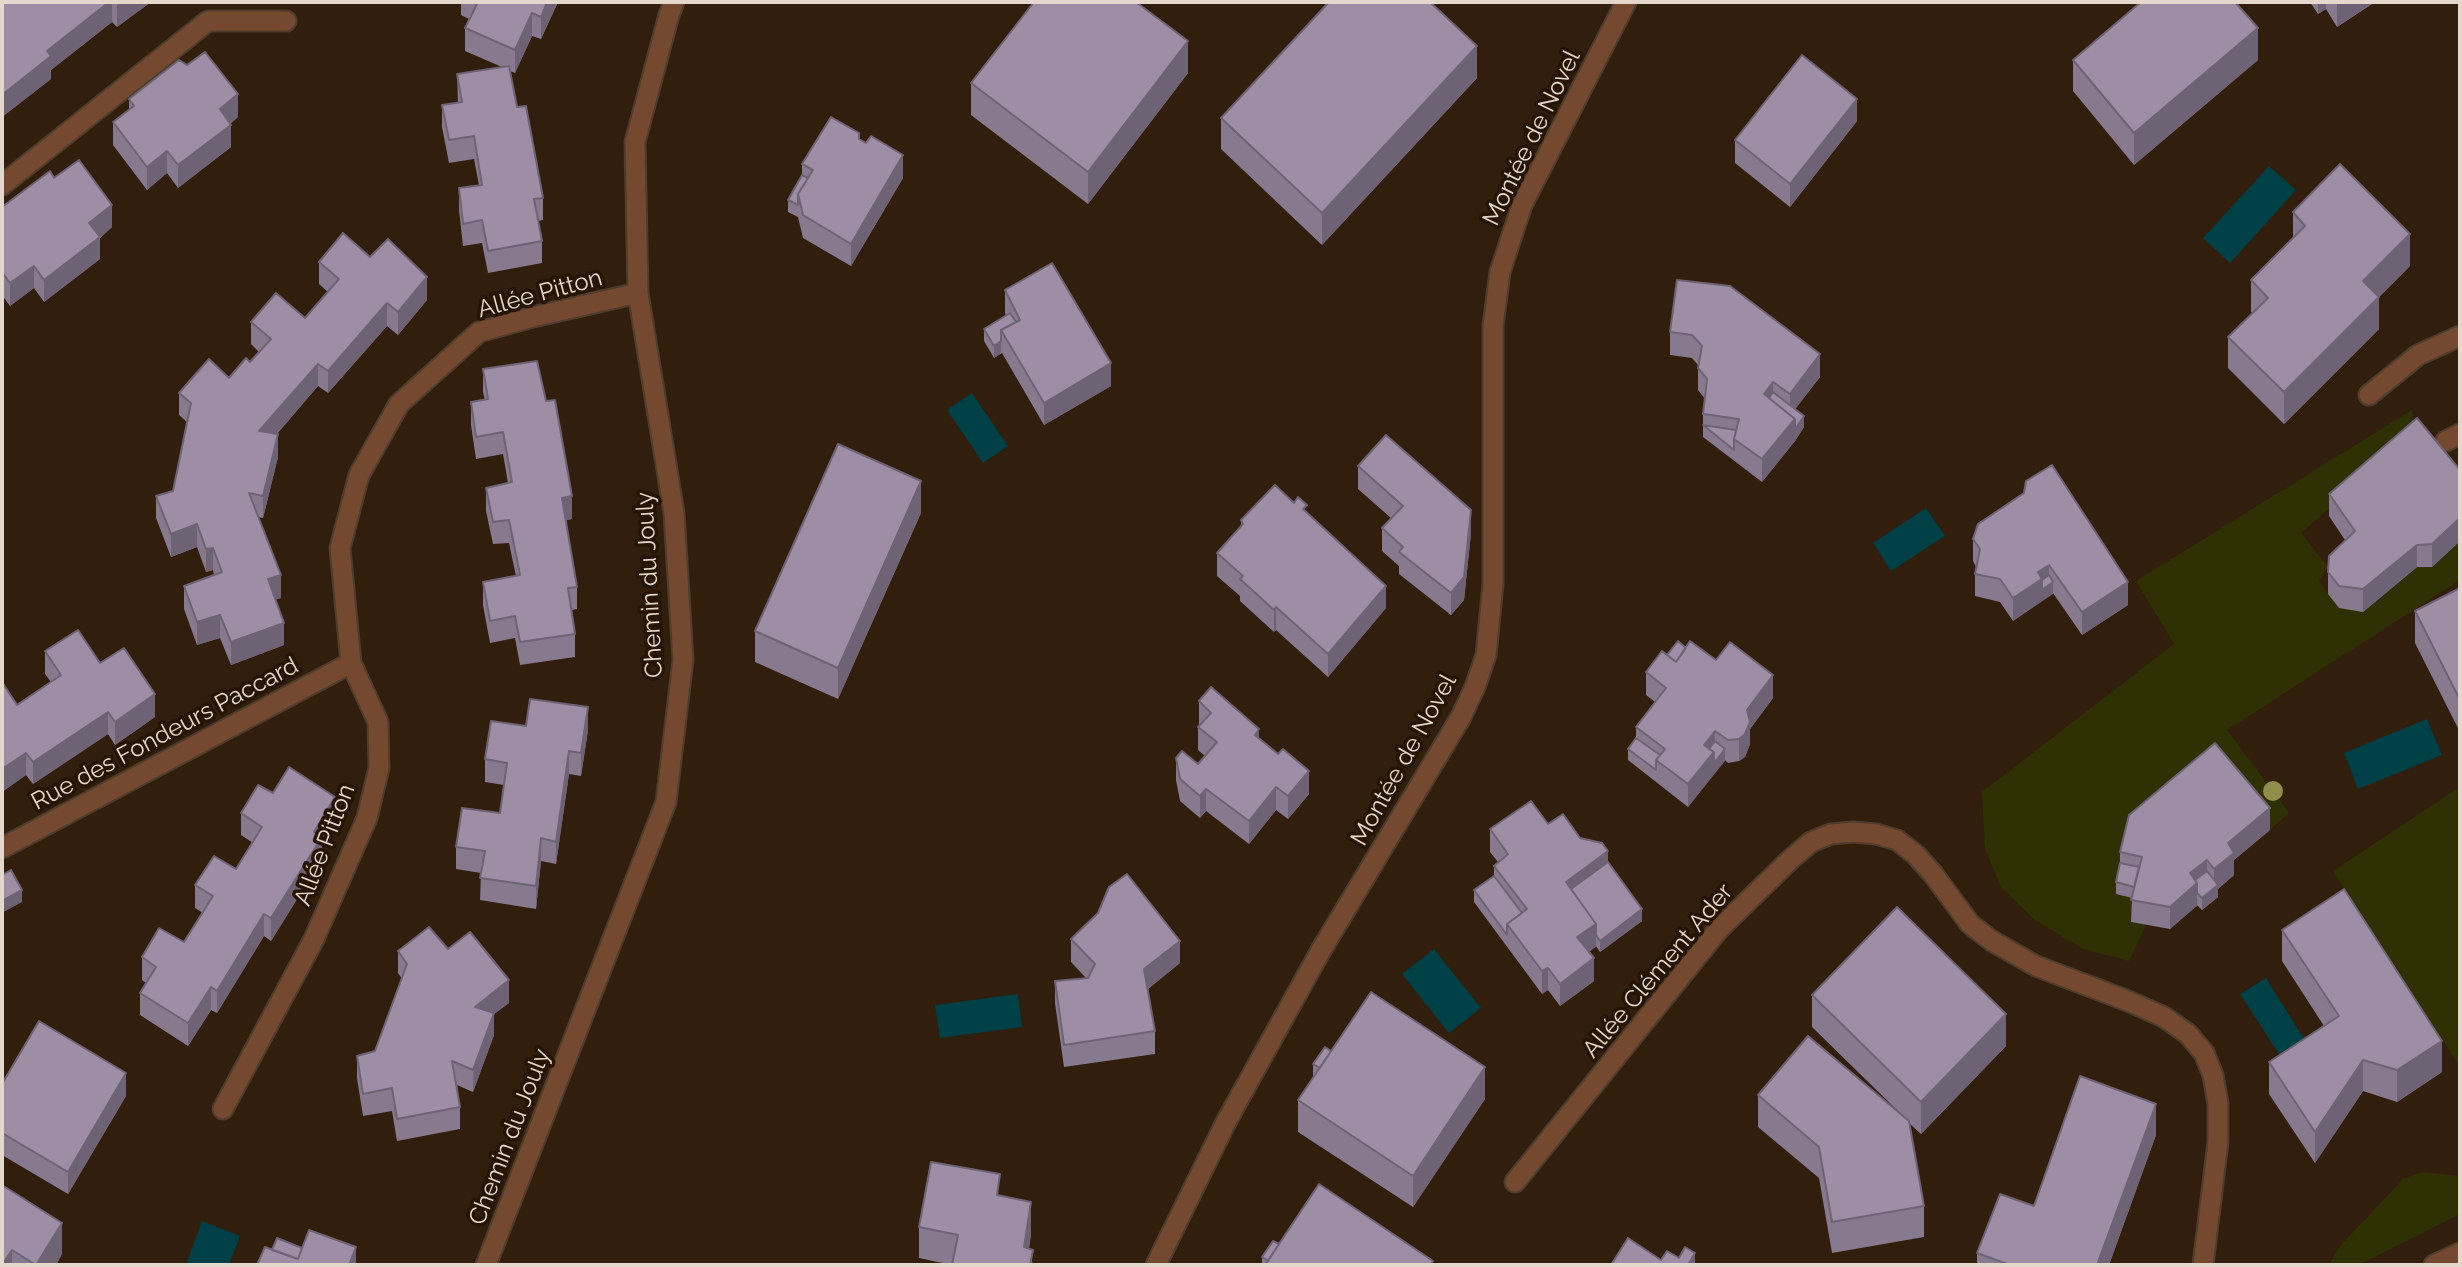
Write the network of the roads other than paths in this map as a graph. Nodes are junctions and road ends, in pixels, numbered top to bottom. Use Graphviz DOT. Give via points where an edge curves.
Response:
graph roads {
  1 [pos="674,2"];
  2 [pos="1626,2"];
  3 [pos="286,21"];
  4 [pos="2,185"];
  5 [pos="638,293"];
  6 [pos="2460,336"];
  7 [pos="2369,395"];
  8 [pos="351,663"];
  9 [pos="2,848"];
  10 [pos="223,1109"];
  11 [pos="1515,1182"];
  12 [pos="2460,1253"];
  13 [pos="486,1265"];
  14 [pos="1156,1265"];
  15 [pos="2203,1265"];
  16 [pos="2434,1265"];
  1 -- 5 [label="street, Chemin du Jouly" via="635,142"];
  2 -- 14 [label="street, Montée de Novel" via="1522,205 1500,272 1493,326 1493,584 1486,655 1475,687 1226,1122"];
  3 -- 4 [label="street" via="208,21"];
  5 -- 8 [label="street, Allée Pitton" via="479,332 399,404 359,475 340,548"];
  5 -- 13 [label="street, Chemin du Jouly" via="674,513 683,660 666,802"];
  6 -- 7 [label="street" via="2418,355"];
  8 -- 9 [label="street, Rue des Fondeurs Paccard"];
  8 -- 10 [label="street, Allée Pitton" via="378,722 379,768 366,818 314,939"];
  11 -- 15 [label="street, Allée Clément Ader" via="1720,929 1791,859 1811,842 1831,834 1876,834 1897,839 1916,855 1970,924 1992,941 2036,965 2164,1017 2204,1053 2218,1104 2218,1142"];
  12 -- 16 [label="street"];
}
